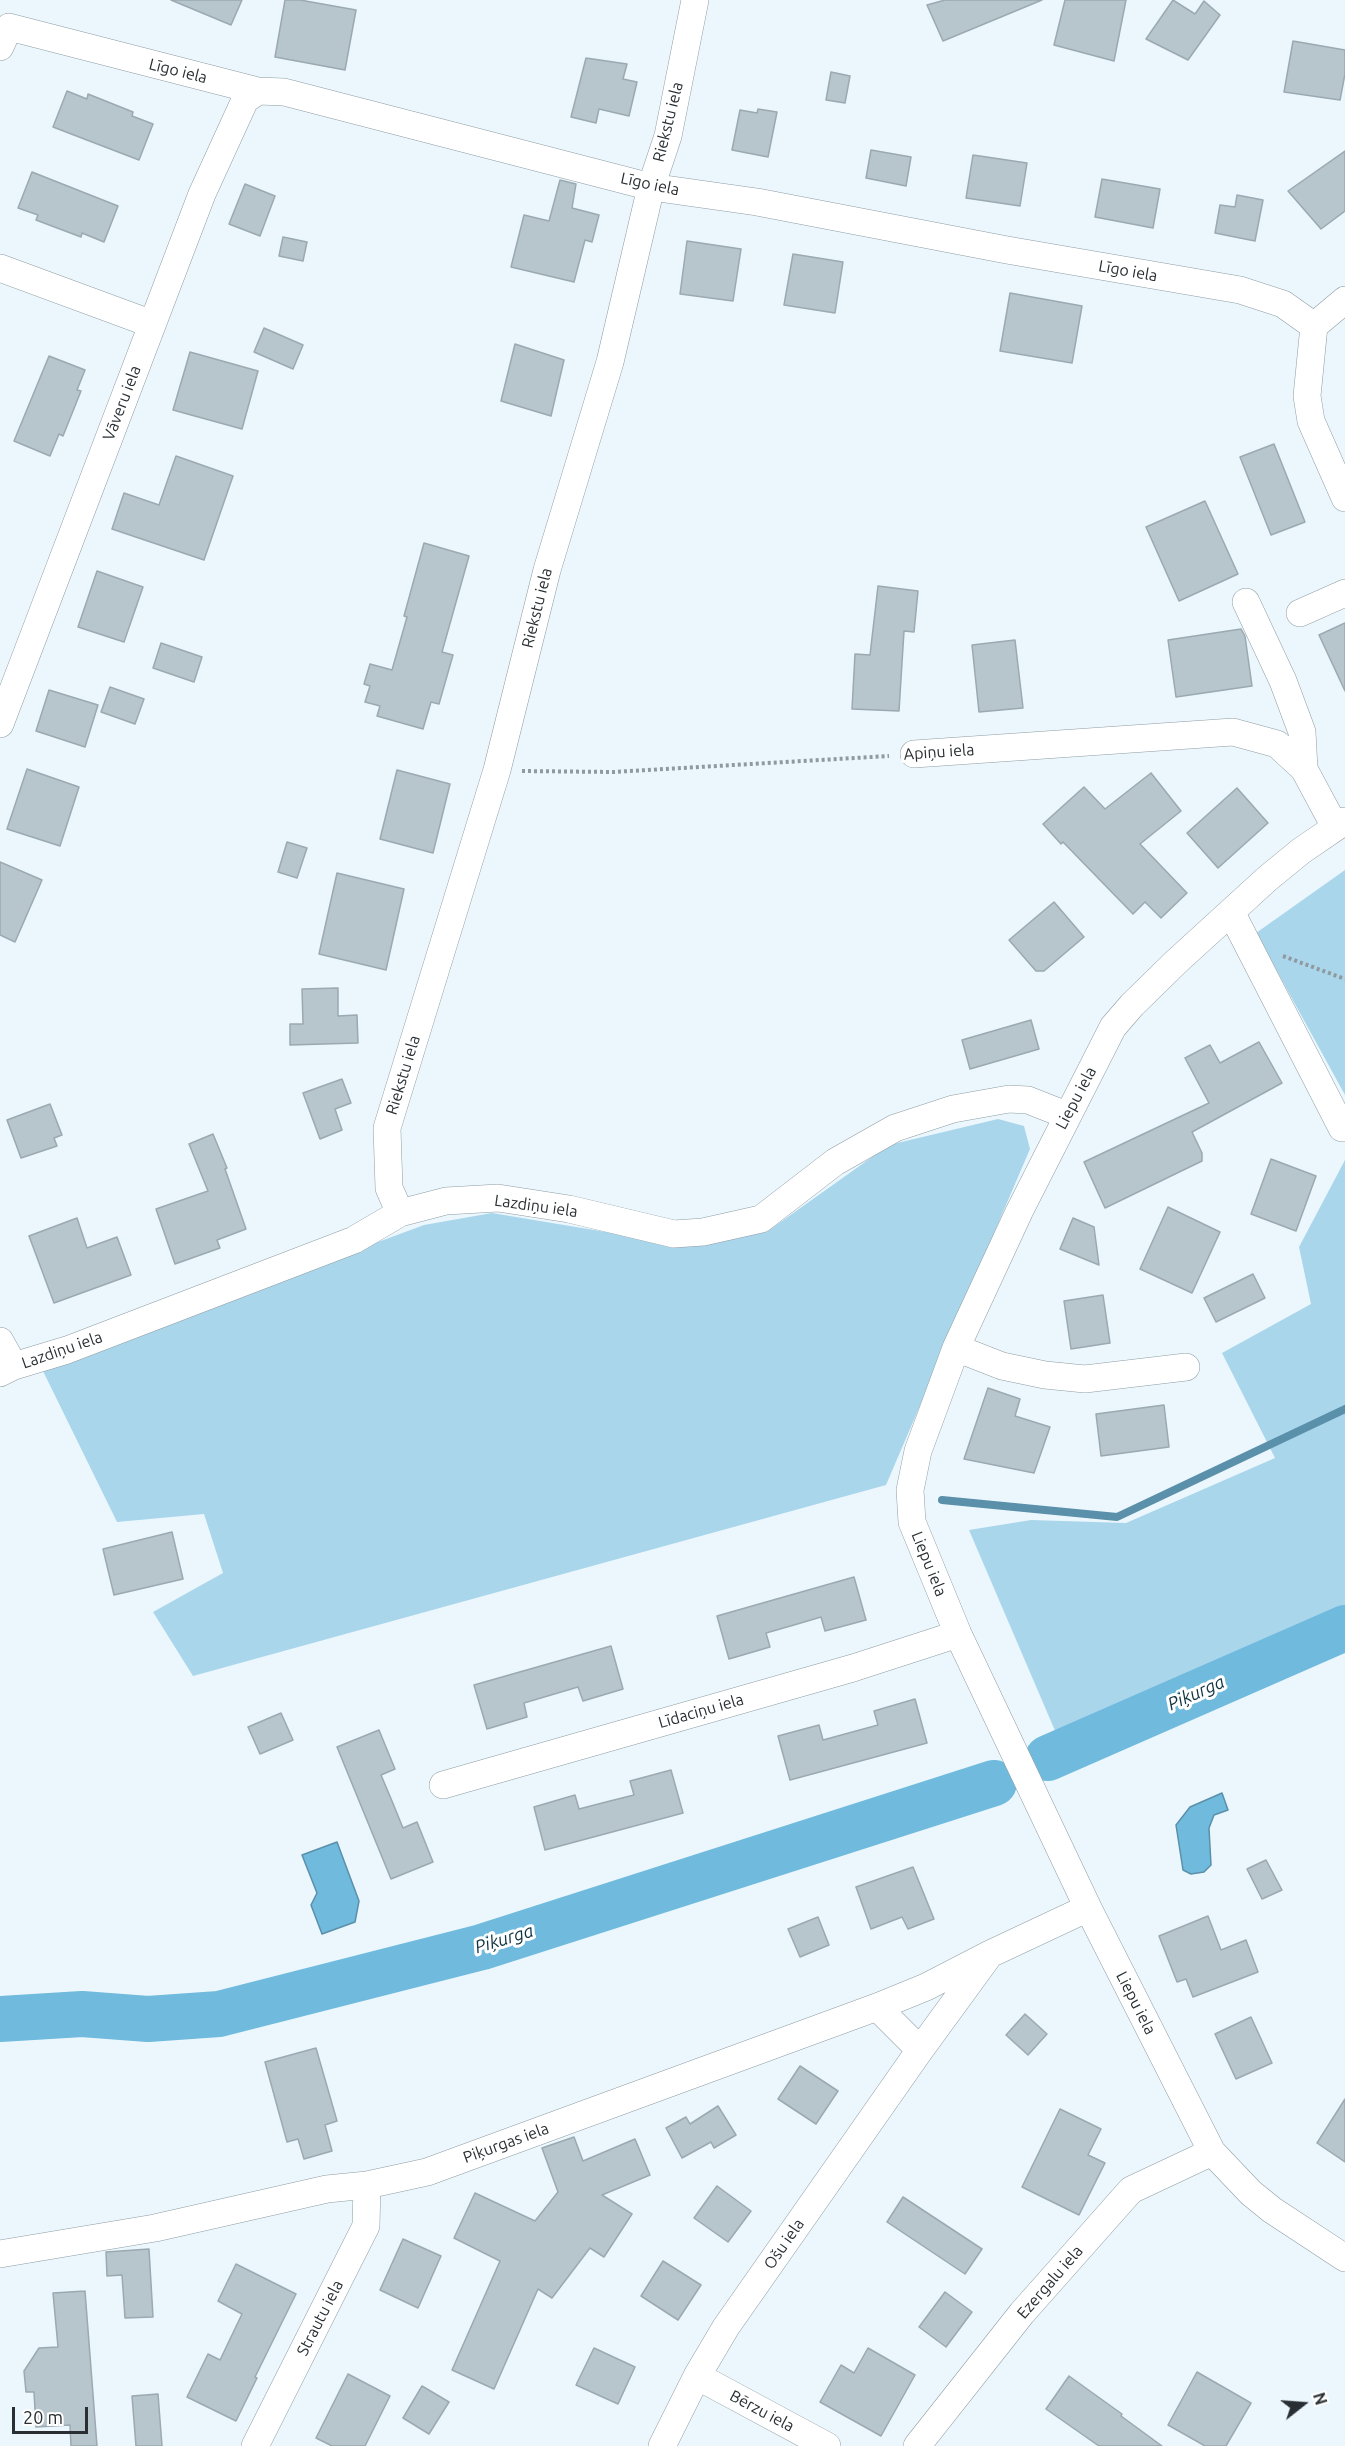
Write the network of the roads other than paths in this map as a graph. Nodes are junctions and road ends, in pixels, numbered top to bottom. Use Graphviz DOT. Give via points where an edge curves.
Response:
graph roads {
  1 [pos="695,0"];
  2 [pos="0,47"];
  3 [pos="258,91"];
  4 [pos="651,187"];
  5 [pos="0,268"];
  6 [pos="1345,300"];
  7 [pos="152,324"];
  8 [pos="1314,326"];
  9 [pos="1345,498"];
  10 [pos="1345,593"];
  11 [pos="1246,602"];
  12 [pos="1300,613"];
  13 [pos="0,724"];
  14 [pos="914,754"];
  15 [pos="1304,769"];
  16 [pos="1340,824"];
  17 [pos="1230,912"];
  18 [pos="1066,1115"];
  19 [pos="1342,1128"];
  20 [pos="400,1213"];
  21 [pos="0,1341"];
  22 [pos="956,1348"];
  23 [pos="1186,1367"];
  24 [pos="7,1369"];
  25 [pos="958,1634"];
  26 [pos="443,1785"];
  27 [pos="1088,1908"];
  28 [pos="990,1954"];
  29 [pos="877,2007"];
  30 [pos="920,2050"];
  31 [pos="1212,2152"];
  32 [pos="367,2185"];
  33 [pos="0,2254"];
  34 [pos="1345,2258"];
  35 [pos="697,2376"];
  36 [pos="255,2446"];
  37 [pos="662,2446"];
  38 [pos="827,2446"];
  39 [pos="917,2446"];
  1 -- 4 [label="street, Riekstu iela" via="668,136"];
  2 -- 3 [label="street, Līgo iela" via="9,27"];
  3 -- 4 [label="street, Līgo iela" via="284,92"];
  3 -- 7 [label="street, Vāveru iela" via="245,100 221,148"];
  4 -- 8 [label="street, Līgo iela" via="757,202 1240,290 1283,304"];
  4 -- 20 [label="street, Riekstu iela" via="610,362 547,570 497,770 387,1128 389,1188"];
  5 -- 7 [label="street"];
  6 -- 8 [label="street"];
  7 -- 13 [label="street, Vāveru iela"];
  8 -- 9 [label="street" via="1307,396 1311,421"];
  10 -- 12 [label="street"];
  11 -- 15 [label="street" via="1302,732"];
  14 -- 15 [label="street, Apiņu iela" via="1233,732 1277,744"];
  15 -- 16 [label="street, Apiņu iela"];
  16 -- 17 [label="street, Liepu iela" via="1301,851"];
  17 -- 18 [label="street, Liepu iela" via="1113,1027"];
  17 -- 19 [label="street"];
  18 -- 20 [label="street, Lazdiņu iela" via="1028,1100 1009,1099 953,1109 895,1128 835,1162 761,1219 703,1232 674,1234 569,1209 498,1198 446,1201"];
  18 -- 22 [label="street, Liepu iela"];
  20 -- 24 [label="street, Lazdiņu iela" via="354,1240"];
  21 -- 24 [label="street"];
  22 -- 23 [label="street" via="1002,1366 1045,1376 1085,1379"];
  22 -- 25 [label="street, Liepu iela" via="918,1451 910,1490 912,1522"];
  25 -- 26 [label="street, Līdaciņu iela" via="853,1668"];
  25 -- 27 [label="street, Liepu iela"];
  27 -- 28 [label="street, Ošu iela"];
  27 -- 31 [label="street, Liepu iela"];
  28 -- 29 [label="street, Piķurgas iela"];
  28 -- 30 [label="street, Ošu iela"];
  29 -- 30 [label="street"];
  29 -- 32 [label="street, Piķurgas iela" via="427,2172"];
  30 -- 35 [label="street, Ošu iela" via="726,2327"];
  31 -- 34 [label="street, Liepu iela" via="1272,2210"];
  31 -- 39 [label="street, Ezergalu iela" via="1131,2190 1022,2313"];
  32 -- 33 [label="street, Piķurgas iela" via="327,2189 155,2228"];
  32 -- 36 [label="street, Strautu iela" via="366,2226"];
  35 -- 37 [label="street, Ošu iela"];
  35 -- 38 [label="street, Bērzu iela"];
}
